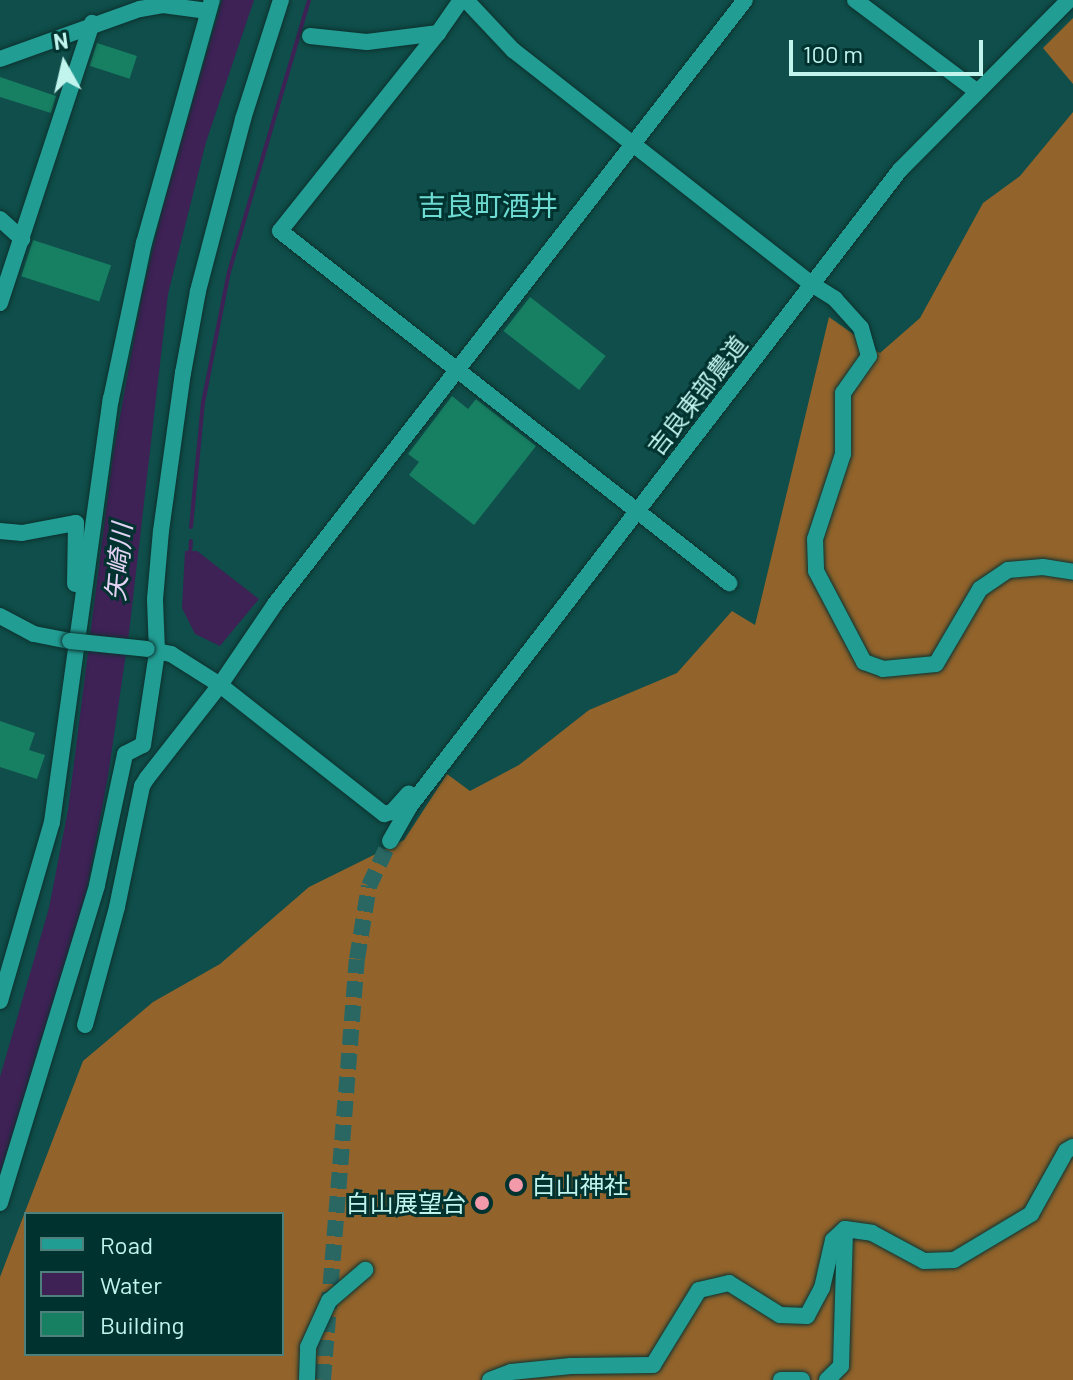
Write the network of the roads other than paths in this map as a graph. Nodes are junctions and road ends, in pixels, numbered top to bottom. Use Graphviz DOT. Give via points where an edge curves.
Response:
graph roads {
  1 [pos="281,0"];
  2 [pos="464,0"];
  3 [pos="745,0"];
  4 [pos="855,0"];
  5 [pos="1069,0"];
  6 [pos="210,6"];
  7 [pos="92,23"];
  8 [pos="438,33"];
  9 [pos="310,36"];
  10 [pos="0,59"];
  11 [pos="976,91"];
  12 [pos="632,146"];
  13 [pos="0,219"];
  14 [pos="22,239"];
  15 [pos="813,285"];
  16 [pos="0,303"];
  17 [pos="457,370"];
  18 [pos="636,513"];
  19 [pos="0,531"];
  20 [pos="1073,572"];
  21 [pos="729,583"];
  22 [pos="80,600"];
  23 [pos="0,616"];
  24 [pos="152,650"];
  25 [pos="220,685"];
  26 [pos="435,775"];
  27 [pos="390,841"];
  28 [pos="0,1001"];
  29 [pos="85,1025"];
  30 [pos="1073,1147"];
  31 [pos="0,1203"];
  32 [pos="845,1229"];
  33 [pos="365,1270"];
  34 [pos="307,1380"];
  35 [pos="490,1380"];
  36 [pos="781,1380"];
  37 [pos="802,1380"];
  38 [pos="827,1380"];
  1 -- 24 [label="street" via="243,119 193,318 161,531"];
  2 -- 8 [label="street"];
  2 -- 12 [label="street" via="513,50"];
  3 -- 12 [label="street"];
  4 -- 11 [label="street"];
  5 -- 11 [label="street, 吉良東部農道"];
  6 -- 7 [label="street" via="163,5"];
  6 -- 22 [label="street" via="140,259 111,399"];
  7 -- 10 [label="street"];
  7 -- 14 [label="street"];
  8 -- 9 [label="street" via="367,42"];
  8 -- 17 [label="street" via="280,231"];
  11 -- 15 [label="street, 吉良東部農道" via="900,170"];
  12 -- 15 [label="street"];
  12 -- 17 [label="street"];
  13 -- 14 [label="street"];
  14 -- 16 [label="street"];
  15 -- 18 [label="street, 吉良東部農道"];
  15 -- 20 [label="street" via="845,309 867,342 867,362 843,393 843,454 815,539 816,571 864,662 883,669 936,664 980,589 1008,570 1043,567"];
  17 -- 18 [label="street"];
  17 -- 25 [label="street" via="275,604"];
  18 -- 21 [label="street"];
  18 -- 26 [label="street, 吉良東部農道"];
  19 -- 22 [label="street" via="22,533 76,523 75,592"];
  22 -- 28 [label="street" via="52,822"];
  23 -- 24 [label="street, bridge" via="34,634"];
  24 -- 25 [label="street" via="171,654"];
  24 -- 31 [label="street" via="143,745 125,754 97,885"];
  25 -- 26 [label="street" via="384,814 423,778"];
  25 -- 29 [label="street" via="142,786"];
  26 -- 27 [label="street, 吉良東部農道"];
  30 -- 32 [label="street" via="1031,1214 954,1260 924,1261 872,1233"];
  32 -- 35 [label="street" via="833,1240 822,1288 807,1316 780,1315 729,1283 699,1290 653,1365 571,1366 511,1372"];
  32 -- 38 [label="street" via="841,1366"];
  33 -- 34 [label="street" via="329,1301 308,1347"];
  36 -- 37 [label="street"];
}
